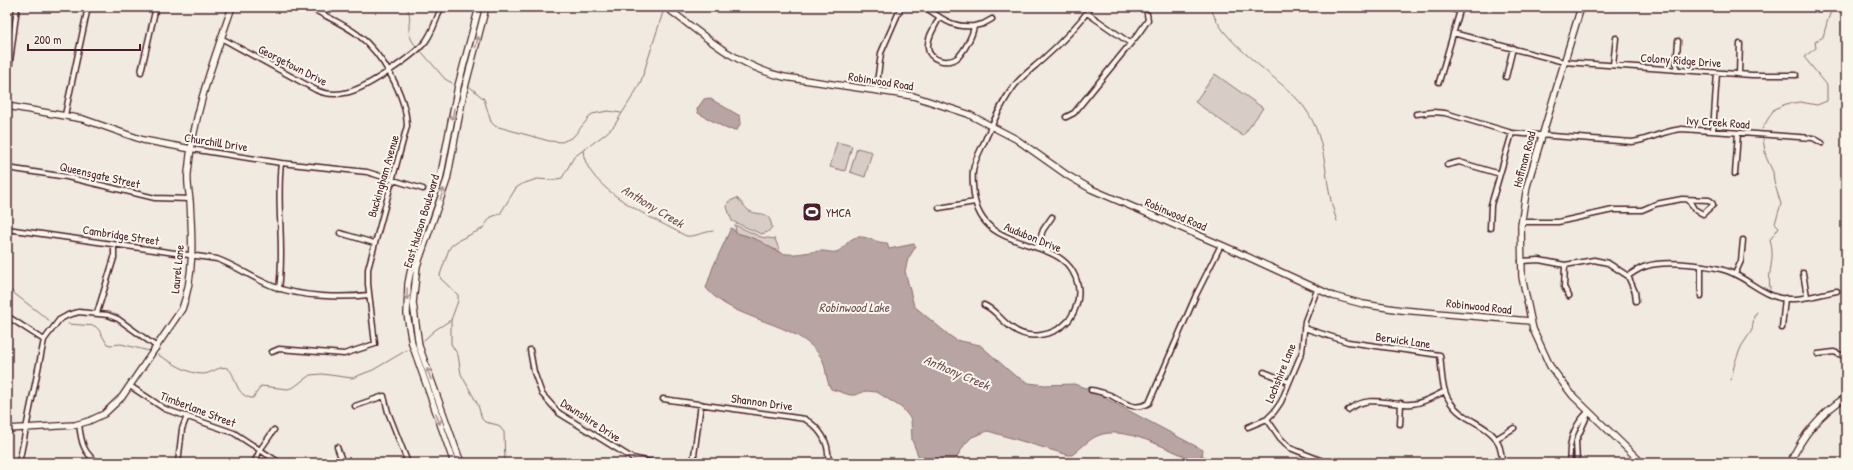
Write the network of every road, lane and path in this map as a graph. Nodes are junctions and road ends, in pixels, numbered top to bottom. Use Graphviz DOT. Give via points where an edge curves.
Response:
graph roads {
  1 [pos="17,7"];
  2 [pos="88,7"];
  3 [pos="156,7"];
  4 [pos="232,7"];
  5 [pos="309,7"];
  6 [pos="441,7"];
  7 [pos="479,7"];
  8 [pos="486,7"];
  9 [pos="666,7"];
  10 [pos="901,7"];
  11 [pos="924,7"];
  12 [pos="1091,7"];
  13 [pos="1445,7"];
  14 [pos="1581,7"];
  15 [pos="1460,9"];
  16 [pos="1087,13"];
  17 [pos="1147,14"];
  18 [pos="939,18"];
  19 [pos="992,19"];
  20 [pos="974,26"];
  21 [pos="1453,34"];
  22 [pos="221,38"];
  23 [pos="1616,38"];
  24 [pos="1678,41"];
  25 [pos="1130,43"];
  26 [pos="1740,44"];
  27 [pos="1513,48"];
  28 [pos="1564,62"];
  29 [pos="1613,65"];
  30 [pos="1676,70"];
  31 [pos="387,71"];
  32 [pos="141,72"];
  33 [pos="1717,73"];
  34 [pos="1738,74"];
  35 [pos="1796,74"];
  36 [pos="1506,77"];
  37 [pos="1439,82"];
  38 [pos="7,85"];
  39 [pos="876,90"];
  40 [pos="7,106"];
  41 [pos="1416,114"];
  42 [pos="65,115"];
  43 [pos="1066,118"];
  44 [pos="992,125"];
  45 [pos="1713,130"];
  46 [pos="1512,133"];
  47 [pos="1738,133"];
  48 [pos="1541,136"];
  49 [pos="1822,143"];
  50 [pos="191,149"];
  51 [pos="281,163"];
  52 [pos="1448,165"];
  53 [pos="7,168"];
  54 [pos="1500,174"];
  55 [pos="1735,174"];
  56 [pos="393,179"];
  57 [pos="423,189"];
  58 [pos="190,199"];
  59 [pos="1689,200"];
  60 [pos="975,202"];
  61 [pos="939,208"];
  62 [pos="1052,217"];
  63 [pos="1522,222"];
  64 [pos="1490,228"];
  65 [pos="7,230"];
  66 [pos="340,233"];
  67 [pos="1743,240"];
  68 [pos="374,243"];
  69 [pos="114,244"];
  70 [pos="1221,245"];
  71 [pos="1037,248"];
  72 [pos="191,255"];
  73 [pos="1521,261"];
  74 [pos="1565,265"];
  75 [pos="1701,266"];
  76 [pos="1803,273"];
  77 [pos="1735,274"];
  78 [pos="1628,276"];
  79 [pos="279,289"];
  80 [pos="1317,290"];
  81 [pos="1837,291"];
  82 [pos="369,295"];
  83 [pos="1569,296"];
  84 [pos="1701,296"];
  85 [pos="1807,296"];
  86 [pos="1785,298"];
  87 [pos="1636,301"];
  88 [pos="984,305"];
  89 [pos="97,313"];
  90 [pos="7,316"];
  91 [pos="1530,321"];
  92 [pos="1304,328"];
  93 [pos="1782,328"];
  94 [pos="44,340"];
  95 [pos="157,347"];
  96 [pos="530,350"];
  97 [pos="272,352"];
  98 [pos="1818,354"];
  99 [pos="1846,356"];
  100 [pos="1264,372"];
  101 [pos="1289,382"];
  102 [pos="130,386"];
  103 [pos="1091,390"];
  104 [pos="1445,391"];
  105 [pos="1846,397"];
  106 [pos="663,399"];
  107 [pos="1401,403"];
  108 [pos="701,404"];
  109 [pos="355,406"];
  110 [pos="1348,410"];
  111 [pos="1588,412"];
  112 [pos="187,416"];
  113 [pos="1266,419"];
  114 [pos="79,424"];
  115 [pos="1400,424"];
  116 [pos="1248,427"];
  117 [pos="1514,428"];
  118 [pos="26,429"];
  119 [pos="7,430"];
  120 [pos="274,430"];
  121 [pos="1496,439"];
  122 [pos="337,447"];
  123 [pos="260,450"];
  124 [pos="632,458"];
  125 [pos="19,463"];
  126 [pos="99,463"];
  127 [pos="178,463"];
  128 [pos="254,463"];
  129 [pos="280,463"];
  130 [pos="344,463"];
  131 [pos="408,463"];
  132 [pos="454,463"];
  133 [pos="461,463"];
  134 [pos="630,463"];
  135 [pos="655,463"];
  136 [pos="693,463"];
  137 [pos="828,463"];
  138 [pos="1328,463"];
  139 [pos="1502,463"];
  140 [pos="1570,463"];
  141 [pos="1577,463"];
  142 [pos="1642,463"];
  143 [pos="1790,463"];
  1 -- 38 [label="street"];
  2 -- 42 [label="street"];
  3 -- 32 [label="street"];
  4 -- 22 [label="main road, Laurel Lane"];
  5 -- 31 [label="street, Buckingham Avenue" via="362,38"];
  6 -- 31 [label="street, Georgetown Drive" via="425,42"];
  7 -- 132 [label="main road, East Hudson Boulevard, one-way" via="458,86 440,179 414,253 408,284 407,314 412,344"];
  133 -- 8 [label="main road, East Hudson Boulevard, one-way" via="419,346 413,303 417,266 447,180 464,91"];
  9 -- 39 [label="main road, Robinwood Road" via="730,54 768,73"];
  10 -- 39 [label="street" via="881,53"];
  11 -- 18 [label="street"];
  12 -- 16 [label="street, Audubon Drive"];
  13 -- 15 [label="street"];
  14 -- 28 [label="main road, Hoffman Road"];
  15 -- 21 [label="street"];
  16 -- 25 [label="street"];
  16 -- 44 [label="street, Audubon Drive" via="1056,47 1015,85"];
  17 -- 25 [label="street" via="1148,20"];
  18 -- 20 [label="street" via="964,27"];
  18 -- 20 [label="street" via="928,47 930,54 945,62 956,58 970,39"];
  19 -- 20 [label="street"];
  21 -- 27 [label="street, Colony Ridge Drive"];
  21 -- 37 [label="street"];
  22 -- 31 [label="street, Georgetown Drive" via="316,90 328,94 351,92"];
  22 -- 50 [label="main road, Laurel Lane" via="200,100"];
  23 -- 29 [label="street"];
  24 -- 30 [label="street"];
  25 -- 43 [label="street" via="1074,113"];
  26 -- 34 [label="street"];
  27 -- 28 [label="street, Colony Ridge Drive"];
  27 -- 36 [label="street"];
  28 -- 29 [label="street, Colony Ridge Drive"];
  28 -- 48 [label="main road, Hoffman Road"];
  29 -- 30 [label="street, Colony Ridge Drive"];
  30 -- 33 [label="street, Colony Ridge Drive"];
  31 -- 56 [label="street, Buckingham Avenue" via="399,89 407,118 405,137"];
  33 -- 34 [label="street, Colony Ridge Drive"];
  33 -- 45 [label="street"];
  34 -- 35 [label="street, Colony Ridge Drive"];
  39 -- 44 [label="main road, Robinwood Road" via="929,100"];
  40 -- 42 [label="main road, Churchill Drive"];
  41 -- 46 [label="street, Ivy Creek Road" via="1445,113"];
  42 -- 50 [label="main road, Churchill Drive" via="143,140"];
  44 -- 60 [label="street, Audubon Drive" via="973,172"];
  44 -- 70 [label="main road, Robinwood Road" via="1091,189"];
  45 -- 47 [label="street, Ivy Creek Road"];
  45 -- 48 [label="street, Ivy Creek Road" via="1674,130 1632,142"];
  46 -- 48 [label="street, Ivy Creek Road"];
  46 -- 54 [label="street"];
  47 -- 49 [label="street, Ivy Creek Road" via="1812,138"];
  47 -- 55 [label="street"];
  48 -- 63 [label="main road, Hoffman Road" via="1528,180"];
  50 -- 51 [label="street, Churchill Drive"];
  50 -- 58 [label="main road, Laurel Lane" via="188,175"];
  51 -- 56 [label="street, Churchill Drive" via="352,170"];
  51 -- 79 [label="street" via="279,188 282,256"];
  52 -- 54 [label="street" via="1459,162"];
  53 -- 58 [label="street, Queensgate Street" via="67,177 141,196"];
  54 -- 64 [label="street" via="1492,205"];
  56 -- 57 [label="street, Churchill Drive"];
  56 -- 68 [label="street, Buckingham Avenue"];
  58 -- 72 [label="main road, Laurel Lane"];
  59 -- 59 [label="street" via="1708,200 1713,205 1706,213 1699,213"];
  59 -- 63 [label="street" via="1656,204 1639,211 1614,210 1558,222"];
  60 -- 61 [label="street"];
  60 -- 71 [label="street, Audubon Drive" via="982,218 994,231"];
  62 -- 71 [label="street" via="1043,230"];
  63 -- 73 [label="main road, Hoffman Road"];
  65 -- 69 [label="street, Cambridge Street"];
  66 -- 68 [label="street"];
  67 -- 77 [label="street" via="1741,261"];
  68 -- 82 [label="street, Buckingham Avenue" via="368,268"];
  69 -- 72 [label="street, Cambridge Street"];
  69 -- 89 [label="street" via="114,258"];
  70 -- 80 [label="main road, Robinwood Road"];
  70 -- 103 [label="street" via="1196,295 1149,403 1133,407"];
  71 -- 88 [label="street, Audubon Drive" via="1062,259 1076,278 1078,298 1067,322 1045,334 1025,334 1012,328"];
  72 -- 79 [label="street, Cambridge Street" via="235,265"];
  72 -- 95 [label="main road, Laurel Lane" via="188,289 182,309"];
  73 -- 74 [label="street" via="1539,260"];
  73 -- 91 [label="main road, Hoffman Road"];
  74 -- 78 [label="street" via="1600,261 1617,267"];
  74 -- 83 [label="street" via="1564,287"];
  75 -- 77 [label="street"];
  75 -- 78 [label="street" via="1650,265"];
  75 -- 84 [label="street"];
  76 -- 85 [label="street"];
  77 -- 86 [label="street" via="1765,293"];
  78 -- 87 [label="street" via="1636,292"];
  79 -- 82 [label="street, Cambridge Street" via="341,297"];
  80 -- 91 [label="main road, Robinwood Road" via="1363,304 1390,308"];
  80 -- 92 [label="street, Lochshire Lane"];
  81 -- 85 [label="street"];
  82 -- 97 [label="street, Buckingham Avenue" via="375,344 344,354 279,349"];
  85 -- 86 [label="street"];
  86 -- 93 [label="street"];
  89 -- 94 [label="street" via="79,312 68,315 52,328"];
  89 -- 95 [label="street" via="118,319"];
  90 -- 94 [label="street"];
  91 -- 111 [label="main road" via="1539,347 1550,366"];
  92 -- 101 [label="street, Lochshire Lane" via="1303,349"];
  92 -- 104 [label="street, Berwick Lane" via="1348,342 1440,355"];
  94 -- 118 [label="street"];
  95 -- 102 [label="main road, Laurel Lane"];
  96 -- 124 [label="street, Dawnshire Drive" via="536,381 551,406"];
  98 -- 99 [label="street" via="1834,352"];
  100 -- 101 [label="street"];
  101 -- 113 [label="street, Lochshire Lane" via="1277,409"];
  102 -- 112 [label="street, Timberlane Street" via="162,408"];
  102 -- 114 [label="main road, Laurel Lane" via="111,409"];
  104 -- 107 [label="street" via="1419,403"];
  104 -- 121 [label="street, Berwick Lane" via="1450,402 1460,413 1488,429"];
  105 -- 143 [label="main road" via="1815,424"];
  106 -- 108 [label="street, Shannon Drive"];
  107 -- 110 [label="street" via="1366,401"];
  107 -- 115 [label="street"];
  108 -- 136 [label="street"];
  108 -- 137 [label="street, Shannon Drive" via="804,419 814,426 825,440 829,451"];
  109 -- 131 [label="street" via="384,396"];
  111 -- 140 [label="street" via="1579,420 1572,438"];
  111 -- 141 [label="street" via="1576,441"];
  111 -- 142 [label="main road"];
  112 -- 123 [label="street, Timberlane Street" via="234,433"];
  112 -- 127 [label="street" via="182,429"];
  113 -- 116 [label="street, Lochshire Lane"];
  113 -- 138 [label="street" via="1290,448"];
  114 -- 118 [label="main road, Laurel Lane"];
  114 -- 126 [label="street" via="82,445 90,457"];
  117 -- 121 [label="street"];
  118 -- 119 [label="main road, Laurel Lane"];
  118 -- 125 [label="street"];
  120 -- 123 [label="street"];
  121 -- 139 [label="street, Berwick Lane" via="1501,450"];
  122 -- 130 [label="street"];
  123 -- 128 [label="street"];
  123 -- 129 [label="street, Timberlane Street"];
  124 -- 134 [label="street"];
  124 -- 135 [label="street, Dawnshire Drive"];
}
